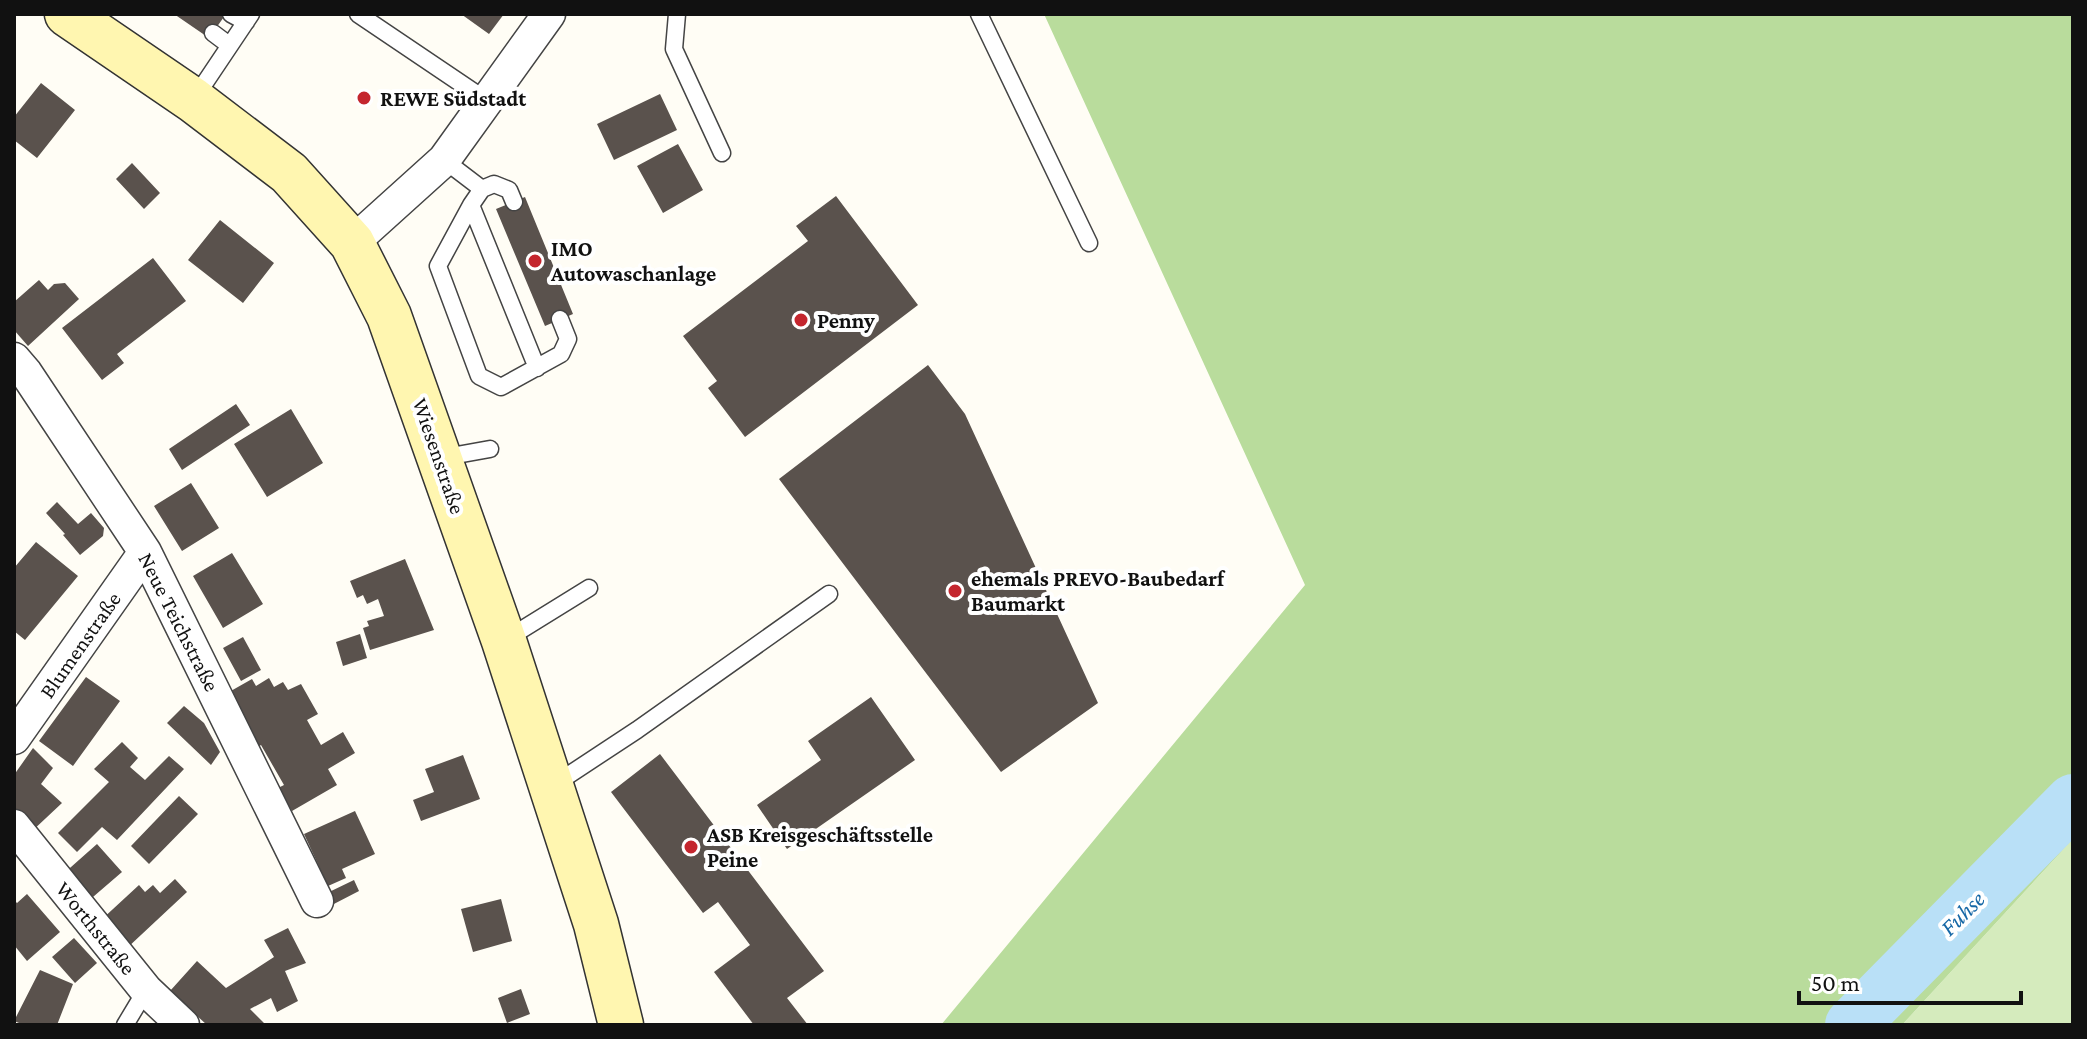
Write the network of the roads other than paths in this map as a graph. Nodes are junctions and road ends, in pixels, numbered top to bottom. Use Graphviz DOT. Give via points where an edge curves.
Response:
graph roads {
  1 [pos="67,14"];
  2 [pos="358,14"];
  3 [pos="549,14"];
  4 [pos="677,14"];
  5 [pos="979,14"];
  6 [pos="243,17"];
  7 [pos="213,33"];
  8 [pos="229,45"];
  9 [pos="193,100"];
  10 [pos="487,101"];
  11 [pos="722,153"];
  12 [pos="444,160"];
  13 [pos="482,189"];
  14 [pos="514,202"];
  15 [pos="471,205"];
  16 [pos="352,243"];
  17 [pos="1089,243"];
  18 [pos="560,319"];
  19 [pos="14,359"];
  20 [pos="537,368"];
  21 [pos="490,449"];
  22 [pos="440,458"];
  23 [pos="145,552"];
  24 [pos="589,588"];
  25 [pos="829,594"];
  26 [pos="504,641"];
  27 [pos="14,738"];
  28 [pos="550,787"];
  29 [pos="14,826"];
  30 [pos="317,901"];
  31 [pos="146,990"];
  32 [pos="125,1025"];
  33 [pos="183,1025"];
  34 [pos="621,1025"];
  1 -- 9 [label="street, Wiesenstraße"];
  2 -- 10 [label="lane"];
  3 -- 10 [label="street"];
  4 -- 11 [label="lane" via="674,49"];
  5 -- 17 [label="lane"];
  6 -- 8 [label="lane"];
  7 -- 8 [label="lane"];
  8 -- 9 [label="lane"];
  9 -- 16 [label="street, Wiesenstraße" via="289,173"];
  10 -- 12 [label="street"];
  12 -- 13 [label="lane"];
  12 -- 16 [label="street"];
  13 -- 14 [label="lane" via="494,184 509,190"];
  13 -- 15 [label="lane"];
  15 -- 20 [label="lane"];
  15 -- 20 [label="lane" via="438,266 479,376 501,387"];
  16 -- 22 [label="street, Wiesenstraße" via="389,316"];
  18 -- 20 [label="lane" via="568,339 561,354"];
  19 -- 23 [label="street, Neue Teichstraße"];
  21 -- 22 [label="lane"];
  22 -- 26 [label="street, Wiesenstraße"];
  23 -- 27 [label="street, Blumenstraße"];
  23 -- 30 [label="street, Neue Teichstraße"];
  24 -- 26 [label="lane"];
  25 -- 28 [label="lane"];
  26 -- 28 [label="street, Wiesenstraße"];
  28 -- 34 [label="street, Wiesenstraße" via="596,924"];
  29 -- 31 [label="street, Worthstraße"];
  31 -- 32 [label="lane"];
  31 -- 33 [label="street, Worthstraße"];
}
